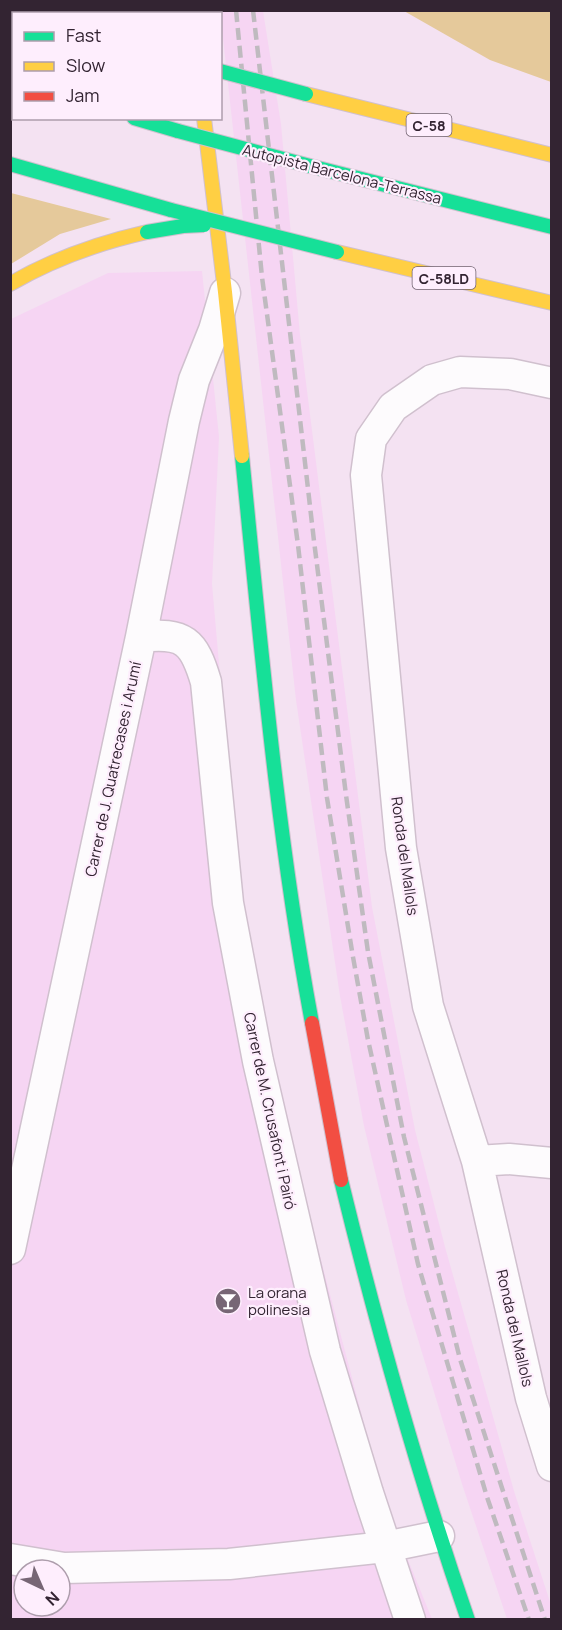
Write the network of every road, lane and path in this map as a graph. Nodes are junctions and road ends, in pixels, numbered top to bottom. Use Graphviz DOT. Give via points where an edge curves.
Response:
graph roads {
  1 [pos="222,72"];
  2 [pos="141,120"];
  3 [pos="204,120"];
  4 [pos="552,155"];
  5 [pos="10,164"];
  6 [pos="224,224"];
  7 [pos="552,227"];
  8 [pos="10,284"];
  9 [pos="225,292"];
  10 [pos="552,303"];
  11 [pos="552,383"];
  12 [pos="141,637"];
  13 [pos="477,1161"];
  14 [pos="552,1163"];
  15 [pos="10,1249"];
  16 [pos="552,1466"];
  17 [pos="439,1536"];
  18 [pos="386,1547"];
  19 [pos="10,1559"];
  20 [pos="410,1620"];
  21 [pos="468,1620"];
  1 -- 4 [label="main road, C-58, bridge"];
  2 -- 7 [label="main road, Autopista Barcelona-Terrassa, bridge"];
  3 -- 9 [label="main road"];
  5 -- 6 [label="main road, C-58LD, bridge"];
  6 -- 8 [label="main road, bridge" via="183,226 96,244"];
  6 -- 10 [label="main road, C-58LD, bridge"];
  9 -- 12 [label="street, Carrer de J. Quatrecases i Arumí" via="184,421"];
  9 -- 17 [label="main road" via="269,723 298,948 339,1172 384,1352"];
  11 -- 13 [label="street, Ronda del Mallols" via="510,374 460,372 432,380 393,407 370,439 366,475 403,859 428,1006"];
  12 -- 15 [label="street, Carrer de J. Quatrecases i Arumí"];
  12 -- 18 [label="street, Carrer de M. Crusafont i Pairó" via="160,635 183,640 198,657 206,682 228,903 258,1061 325,1351"];
  13 -- 14 [label="street"];
  13 -- 16 [label="street, Ronda del Mallols" via="531,1398"];
  17 -- 18 [label="street"];
  17 -- 21 [label="main road"];
  18 -- 19 [label="street" via="229,1564 64,1568"];
  18 -- 20 [label="street, Carrer de M. Crusafont i Pairó"];
}
